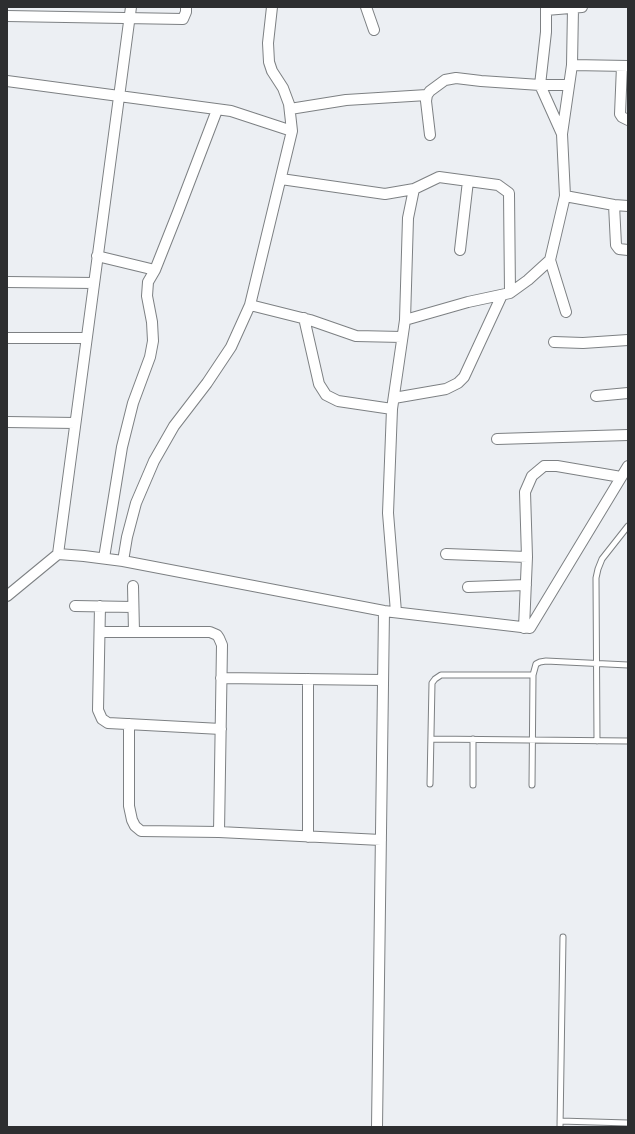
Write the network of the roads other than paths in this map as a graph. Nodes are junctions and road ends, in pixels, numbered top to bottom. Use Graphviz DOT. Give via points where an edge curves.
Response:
graph roads {
  1 [pos="131,7"];
  2 [pos="186,7"];
  3 [pos="272,7"];
  4 [pos="366,7"];
  5 [pos="546,8"];
  6 [pos="578,8"];
  7 [pos="49,12"];
  8 [pos="7,16"];
  9 [pos="130,18"];
  10 [pos="374,30"];
  11 [pos="572,65"];
  12 [pos="625,66"];
  13 [pos="7,81"];
  14 [pos="540,86"];
  15 [pos="568,86"];
  16 [pos="119,96"];
  17 [pos="427,96"];
  18 [pos="290,109"];
  19 [pos="217,110"];
  20 [pos="628,120"];
  21 [pos="292,131"];
  22 [pos="430,134"];
  23 [pos="562,134"];
  24 [pos="281,179"];
  25 [pos="468,181"];
  26 [pos="414,190"];
  27 [pos="565,196"];
  28 [pos="614,205"];
  29 [pos="628,206"];
  30 [pos="460,250"];
  31 [pos="628,250"];
  32 [pos="97,256"];
  33 [pos="550,260"];
  34 [pos="154,270"];
  35 [pos="7,282"];
  36 [pos="94,283"];
  37 [pos="506,294"];
  38 [pos="250,305"];
  39 [pos="566,312"];
  40 [pos="304,318"];
  41 [pos="405,320"];
  42 [pos="402,337"];
  43 [pos="7,338"];
  44 [pos="86,338"];
  45 [pos="628,340"];
  46 [pos="554,342"];
  47 [pos="628,393"];
  48 [pos="596,396"];
  49 [pos="394,398"];
  50 [pos="392,409"];
  51 [pos="7,422"];
  52 [pos="75,423"];
  53 [pos="628,435"];
  54 [pos="497,439"];
  55 [pos="628,466"];
  56 [pos="621,477"];
  57 [pos="628,526"];
  58 [pos="58,554"];
  59 [pos="446,554"];
  60 [pos="527,557"];
  61 [pos="104,558"];
  62 [pos="123,561"];
  63 [pos="526,585"];
  64 [pos="133,586"];
  65 [pos="468,587"];
  66 [pos="7,596"];
  67 [pos="75,606"];
  68 [pos="100,606"];
  69 [pos="133,607"];
  70 [pos="384,611"];
  71 [pos="396,612"];
  72 [pos="524,628"];
  73 [pos="100,632"];
  74 [pos="134,632"];
  75 [pos="597,663"];
  76 [pos="628,665"];
  77 [pos="533,675"];
  78 [pos="221,678"];
  79 [pos="308,679"];
  80 [pos="383,680"];
  81 [pos="129,724"];
  82 [pos="221,729"];
  83 [pos="431,739"];
  84 [pos="473,739"];
  85 [pos="532,740"];
  86 [pos="597,741"];
  87 [pos="628,741"];
  88 [pos="430,784"];
  89 [pos="472,785"];
  90 [pos="532,785"];
  91 [pos="219,832"];
  92 [pos="308,837"];
  93 [pos="381,840"];
  94 [pos="563,937"];
  95 [pos="628,1123"];
  96 [pos="560,1124"];
  97 [pos="377,1127"];
  1 -- 9 [label="street"];
  2 -- 9 [label="street" via="183,19"];
  3 -- 18 [label="street" via="268,43 269,62 283,88"];
  4 -- 10 [label="street"];
  5 -- 6 [label="street"];
  5 -- 14 [label="street"];
  6 -- 11 [label="street"];
  7 -- 8 [label="street"];
  7 -- 9 [label="street"];
  9 -- 16 [label="street"];
  11 -- 12 [label="street"];
  11 -- 15 [label="street"];
  12 -- 20 [label="street" via="620,114"];
  13 -- 16 [label="street"];
  14 -- 15 [label="street"];
  14 -- 17 [label="street" via="456,78 445,80"];
  14 -- 23 [label="street"];
  15 -- 23 [label="street"];
  16 -- 19 [label="street"];
  16 -- 32 [label="street"];
  17 -- 18 [label="street" via="346,100"];
  17 -- 22 [label="street"];
  18 -- 21 [label="street"];
  19 -- 21 [label="street" via="231,111"];
  19 -- 34 [label="street"];
  21 -- 24 [label="street"];
  23 -- 27 [label="street"];
  24 -- 26 [label="street" via="384,194"];
  24 -- 38 [label="street"];
  25 -- 26 [label="street" via="439,177"];
  25 -- 30 [label="street"];
  25 -- 37 [label="street" via="498,185 509,193"];
  26 -- 41 [label="street" via="408,218"];
  27 -- 28 [label="street"];
  27 -- 33 [label="street"];
  28 -- 29 [label="street"];
  28 -- 31 [label="street" via="616,245"];
  32 -- 34 [label="street"];
  32 -- 36 [label="street"];
  33 -- 37 [label="street" via="528,280"];
  33 -- 39 [label="street"];
  34 -- 61 [label="street" via="148,282 147,296 153,341 122,447"];
  35 -- 36 [label="street"];
  36 -- 44 [label="street"];
  37 -- 41 [label="street"];
  37 -- 49 [label="street" via="464,377 458,383 446,389"];
  38 -- 40 [label="street"];
  38 -- 62 [label="street" via="231,347 174,426 154,461 136,503"];
  40 -- 42 [label="street" via="356,336"];
  40 -- 50 [label="street" via="319,384 326,395 338,401"];
  41 -- 42 [label="street"];
  42 -- 49 [label="street"];
  43 -- 44 [label="street"];
  44 -- 52 [label="street"];
  45 -- 46 [label="street"];
  47 -- 48 [label="street"];
  49 -- 50 [label="street"];
  50 -- 71 [label="street" via="388,513"];
  51 -- 52 [label="street"];
  52 -- 58 [label="street"];
  53 -- 54 [label="street"];
  55 -- 56 [label="street"];
  56 -- 60 [label="street" via="557,466 544,466 532,476 526,492"];
  56 -- 72 [label="street" via="530,628"];
  57 -- 75 [label="lane" via="602,559 598,569"];
  58 -- 61 [label="street"];
  58 -- 66 [label="street"];
  59 -- 60 [label="street"];
  60 -- 63 [label="street"];
  61 -- 62 [label="street"];
  62 -- 70 [label="street"];
  63 -- 65 [label="street"];
  63 -- 72 [label="street"];
  64 -- 69 [label="street"];
  67 -- 68 [label="street"];
  68 -- 69 [label="street"];
  68 -- 73 [label="street"];
  69 -- 74 [label="street"];
  70 -- 71 [label="street"];
  70 -- 80 [label="street"];
  71 -- 72 [label="street"];
  73 -- 74 [label="street"];
  73 -- 81 [label="street" via="98,710 102,719 108,723"];
  74 -- 78 [label="street" via="210,632 216,635 222,645"];
  75 -- 76 [label="lane"];
  75 -- 77 [label="lane" via="540,662 536,664"];
  75 -- 86 [label="lane"];
  77 -- 83 [label="lane" via="435,678 432,683"];
  77 -- 85 [label="lane"];
  78 -- 79 [label="street"];
  78 -- 82 [label="street"];
  79 -- 80 [label="street"];
  79 -- 92 [label="street"];
  80 -- 93 [label="street"];
  81 -- 82 [label="street"];
  81 -- 91 [label="street" via="128,806 135,826 142,831"];
  82 -- 91 [label="street"];
  83 -- 84 [label="lane"];
  83 -- 88 [label="lane"];
  84 -- 85 [label="lane"];
  84 -- 89 [label="lane"];
  85 -- 86 [label="lane"];
  85 -- 90 [label="lane"];
  86 -- 87 [label="lane"];
  91 -- 92 [label="street"];
  92 -- 93 [label="street"];
  93 -- 97 [label="street"];
  94 -- 96 [label="lane"];
  95 -- 96 [label="lane"];
}
